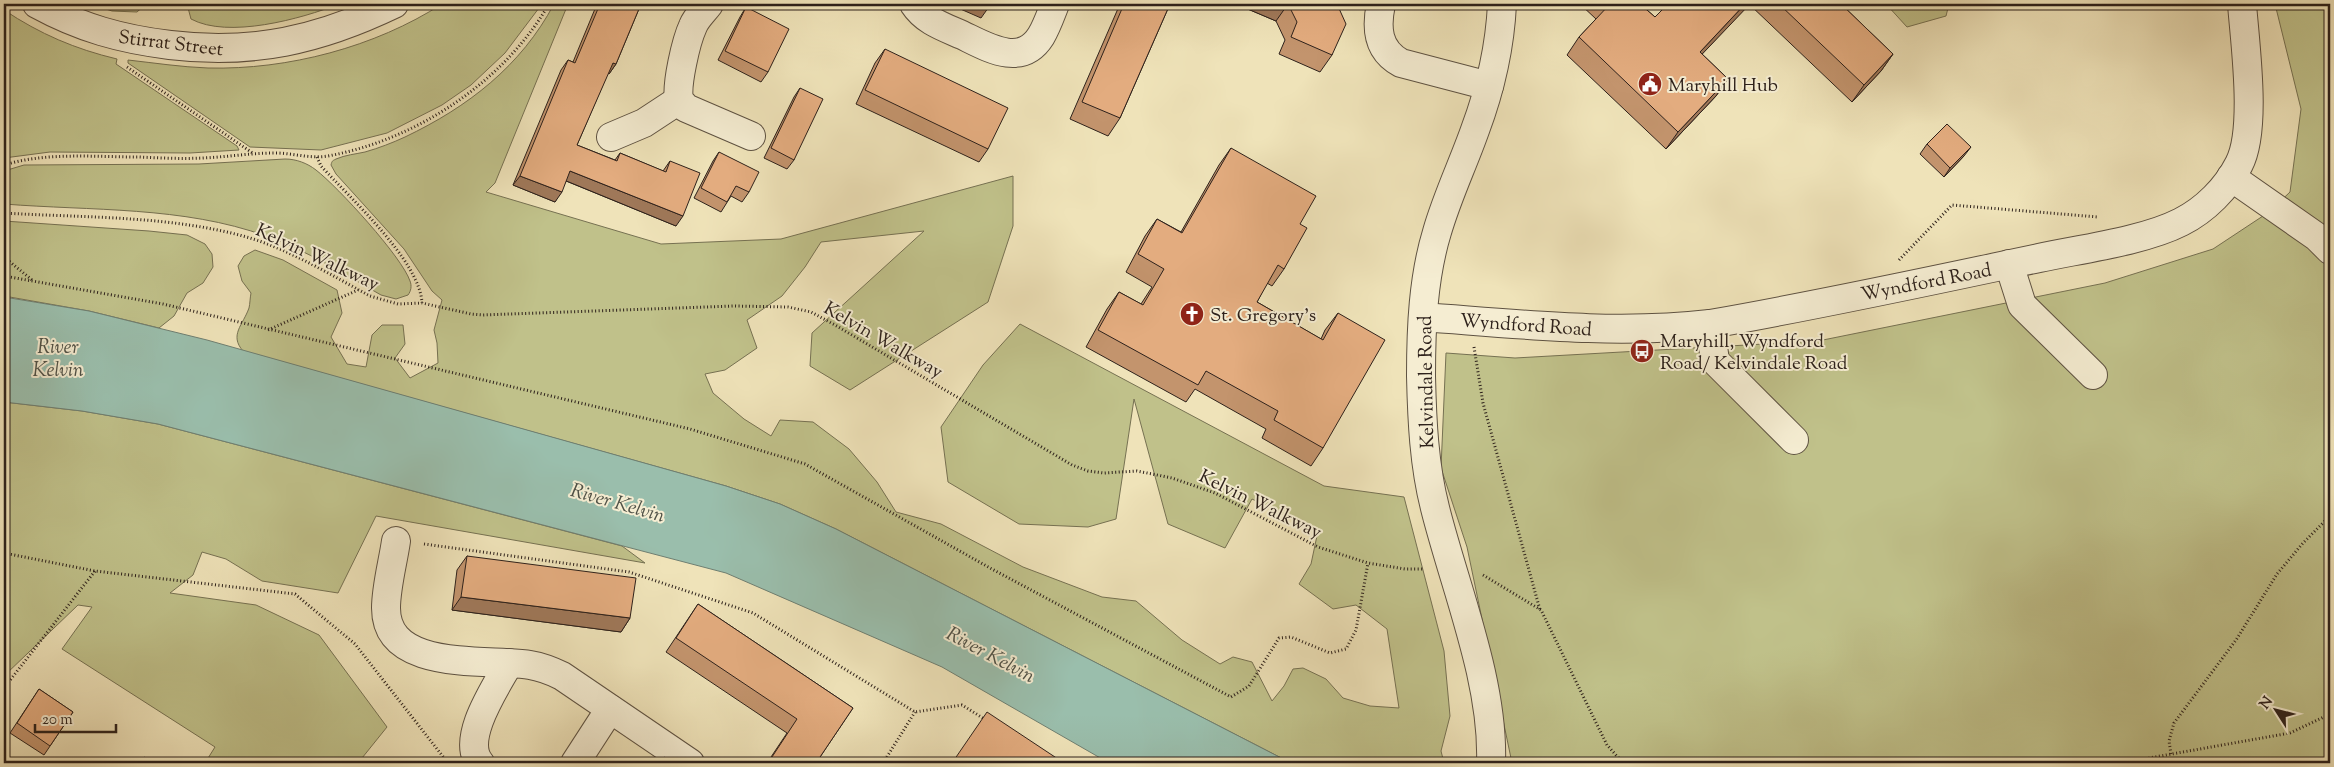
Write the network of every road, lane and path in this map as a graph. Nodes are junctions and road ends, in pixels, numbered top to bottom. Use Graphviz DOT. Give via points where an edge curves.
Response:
graph roads {
  1 [pos="37,4"];
  2 [pos="394,4"];
  3 [pos="549,4"];
  4 [pos="709,4"];
  5 [pos="914,4"];
  6 [pos="1056,4"];
  7 [pos="1381,4"];
  8 [pos="1502,4"];
  9 [pos="2242,4"];
  10 [pos="123,64"];
  11 [pos="1489,86"];
  12 [pos="679,100"];
  13 [pos="751,136"];
  14 [pos="611,137"];
  15 [pos="254,154"];
  16 [pos="317,157"];
  17 [pos="4,165"];
  18 [pos="2231,177"];
  19 [pos="4,213"];
  20 [pos="2128,239"];
  21 [pos="2330,250"];
  22 [pos="4,257"];
  23 [pos="2009,264"];
  24 [pos="4,276"];
  25 [pos="32,281"];
  26 [pos="1904,285"];
  27 [pos="359,290"];
  28 [pos="422,304"];
  29 [pos="1423,317"];
  30 [pos="1469,320"];
  31 [pos="1710,324"];
  32 [pos="268,330"];
  33 [pos="2093,375"];
  34 [pos="1794,440"];
  35 [pos="2330,516"];
  36 [pos="396,541"];
  37 [pos="4,553"];
  38 [pos="1368,563"];
  39 [pos="1452,569"];
  40 [pos="95,571"];
  41 [pos="1540,610"];
  42 [pos="509,663"];
  43 [pos="4,688"];
  44 [pos="610,709"];
  45 [pos="915,712"];
  46 [pos="2330,714"];
  47 [pos="993,724"];
  48 [pos="2171,754"];
  49 [pos="449,763"];
  50 [pos="480,763"];
  51 [pos="575,763"];
  52 [pos="690,763"];
  53 [pos="883,763"];
  54 [pos="1491,763"];
  55 [pos="1623,763"];
  56 [pos="2121,763"];
  1 -- 2 [label="street, Stirrat Street" via="72,22 121,38 222,49 308,38 353,23"];
  3 -- 16 [label="path" via="501,64 453,104 383,140"];
  4 -- 12 [label="street" via="692,28 680,78"];
  5 -- 6 [label="street" via="933,22 997,52 1012,54 1030,48 1036,42"];
  7 -- 11 [label="street" via="1378,34 1393,59"];
  8 -- 11 [label="street, Kelvindale Road"];
  9 -- 18 [label="street, Wyndford Road" via="2249,124 2244,151"];
  10 -- 15 [label="path"];
  11 -- 29 [label="street, Kelvindale Road" via="1436,233"];
  12 -- 13 [label="street" via="686,108"];
  12 -- 14 [label="street" via="644,123"];
  15 -- 16 [label="path"];
  15 -- 17 [label="path" via="184,159 44,158"];
  16 -- 28 [label="path" via="321,166 411,269 420,287"];
  18 -- 20 [label="street, Wyndford Road" via="2195,215 2168,228"];
  18 -- 21 [label="street" via="2317,237"];
  19 -- 27 [label="path, Kelvin Walkway" via="139,221 232,234 268,244"];
  20 -- 23 [label="street, Wyndford Road"];
  20 -- 26 [label="path" via="2113,218 1952,205 1899,258"];
  22 -- 25 [label="path"];
  23 -- 26 [label="street, Wyndford Road"];
  23 -- 33 [label="street" via="2022,305"];
  24 -- 25 [label="path"];
  25 -- 32 [label="path" via="163,304"];
  26 -- 31 [label="street, Wyndford Road"];
  27 -- 28 [label="path, Kelvin Walkway" via="384,301"];
  27 -- 32 [label="path"];
  28 -- 38 [label="path, Kelvin Walkway" via="484,315 735,306 803,309 1072,465 1104,473 1137,471 1197,485 1318,547"];
  29 -- 30 [label="street, Wyndford Road"];
  29 -- 39 [label="street, Kelvindale Road" via="1422,414 1426,459 1435,508"];
  30 -- 31 [label="street, Wyndford Road" via="1583,329"];
  30 -- 41 [label="path" via="1483,403"];
  31 -- 34 [label="street" via="1715,361"];
  32 -- 38 [label="path" via="690,429 805,464 1231,697 1249,686 1279,638 1291,637 1330,653 1346,649 1356,630"];
  35 -- 48 [label="path" via="2277,574 2236,640 2174,722 2169,741"];
  36 -- 42 [label="street" via="386,609 390,627 400,642 420,654 442,659"];
  36 -- 45 [label="path" via="629,572 753,613"];
  37 -- 40 [label="path"];
  38 -- 39 [label="path, Kelvin Walkway" via="1404,569"];
  39 -- 41 [label="path, Kelvin Walkway" via="1472,569"];
  39 -- 54 [label="street, Kelvindale Road" via="1485,698 1492,745"];
  40 -- 43 [label="path"];
  40 -- 49 [label="path" via="295,594 355,644"];
  41 -- 55 [label="path" via="1606,745"];
  42 -- 44 [label="street" via="545,668"];
  42 -- 50 [label="street" via="479,721 473,740 474,756"];
  44 -- 51 [label="street"];
  44 -- 52 [label="street"];
  45 -- 47 [label="path" via="962,704"];
  45 -- 53 [label="path"];
  46 -- 48 [label="path" via="2290,733"];
  48 -- 56 [label="path"];
}
